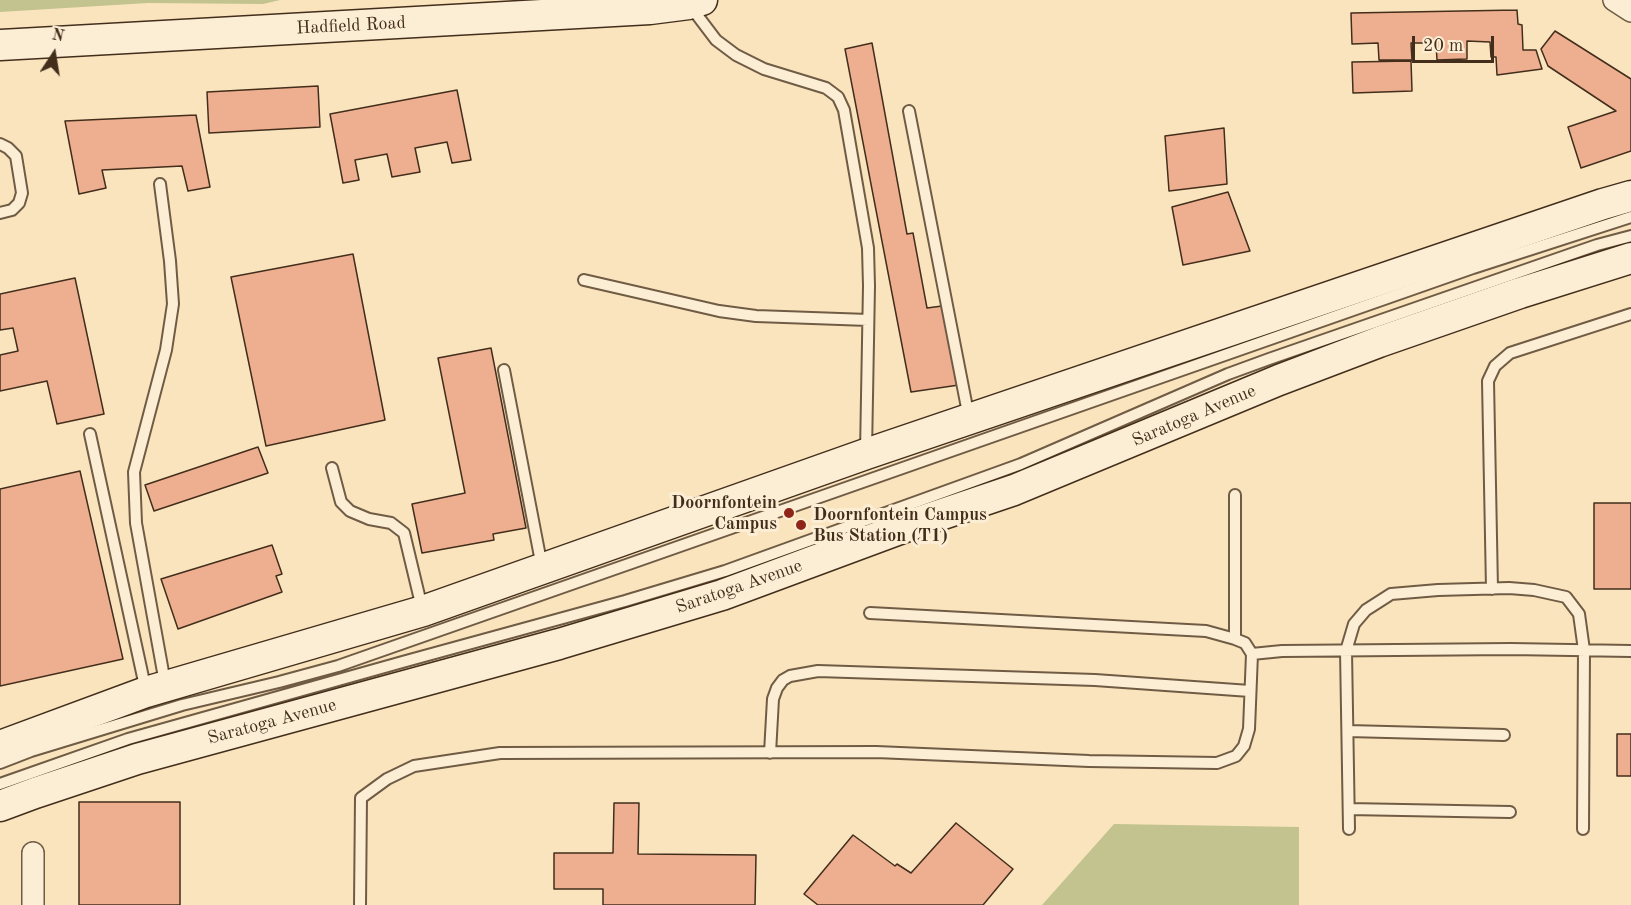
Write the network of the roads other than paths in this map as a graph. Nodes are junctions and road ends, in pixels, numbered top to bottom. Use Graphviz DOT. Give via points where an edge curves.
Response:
graph roads {
  1 [pos="1614,0"];
  2 [pos="695,2"];
  3 [pos="1631,11"];
  4 [pos="0,45"];
  5 [pos="909,111"];
  6 [pos="0,144"];
  7 [pos="160,184"];
  8 [pos="1631,196"];
  9 [pos="0,213"];
  10 [pos="1631,217"];
  11 [pos="1631,236"];
  12 [pos="1631,258"];
  13 [pos="584,280"];
  14 [pos="1631,314"];
  15 [pos="868,320"];
  16 [pos="504,370"];
  17 [pos="972,430"];
  18 [pos="90,434"];
  19 [pos="866,454"];
  20 [pos="332,468"];
  21 [pos="1234,495"];
  22 [pos="543,569"];
  23 [pos="1492,589"];
  24 [pos="423,611"];
  25 [pos="870,613"];
  26 [pos="1235,639"];
  27 [pos="1584,650"];
  28 [pos="1346,651"];
  29 [pos="1631,651"];
  30 [pos="1252,654"];
  31 [pos="156,689"];
  32 [pos="1250,691"];
  33 [pos="1348,731"];
  34 [pos="1504,735"];
  35 [pos="0,746"];
  36 [pos="770,753"];
  37 [pos="0,763"];
  38 [pos="0,784"];
  39 [pos="0,806"];
  40 [pos="1349,809"];
  41 [pos="1510,812"];
  42 [pos="1349,829"];
  43 [pos="1582,829"];
  44 [pos="33,853"];
  45 [pos="33,905"];
  46 [pos="360,905"];
  1 -- 3 [label="street"];
  2 -- 4 [label="main road, Hadfield Road" via="638,10"];
  2 -- 15 [label="lane" via="716,39 736,55 765,69 826,88 838,97 844,110 868,248"];
  5 -- 17 [label="lane"];
  6 -- 9 [label="lane" via="16,156 22,193 12,210"];
  7 -- 31 [label="lane" via="171,261 172,304 166,350 134,471 136,523"];
  8 -- 17 [label="main road"];
  10 -- 17 [label="lane" via="1473,268 1149,383"];
  11 -- 38 [label="lane" via="1259,362 1021,464 724,571 128,739"];
  12 -- 39 [label="main road, Saratoga Avenue" via="1346,355 1014,490 722,596 137,759"];
  13 -- 15 [label="lane" via="718,311"];
  14 -- 23 [label="lane" via="1510,353 1495,366 1488,381"];
  15 -- 19 [label="lane"];
  16 -- 22 [label="lane"];
  17 -- 19 [label="main road"];
  17 -- 37 [label="lane" via="338,666 182,705"];
  18 -- 31 [label="lane"];
  19 -- 22 [label="main road"];
  20 -- 24 [label="lane" via="342,502 350,511 391,523 404,533"];
  21 -- 26 [label="lane"];
  22 -- 24 [label="main road"];
  23 -- 27 [label="lane" via="1534,590 1566,597 1579,614"];
  23 -- 28 [label="lane" via="1391,594 1366,610 1354,624"];
  24 -- 31 [label="main road"];
  25 -- 26 [label="lane" via="1206,631"];
  26 -- 30 [label="lane"];
  27 -- 28 [label="lane"];
  27 -- 29 [label="lane"];
  27 -- 43 [label="lane"];
  28 -- 30 [label="lane"];
  28 -- 33 [label="lane"];
  30 -- 32 [label="lane"];
  31 -- 35 [label="main road"];
  32 -- 36 [label="lane" via="1249,729 1244,746 1236,756 1217,763 876,752"];
  32 -- 36 [label="lane" via="1095,680 818,672 790,676 777,688 772,699"];
  33 -- 34 [label="lane"];
  33 -- 40 [label="lane"];
  36 -- 46 [label="lane" via="500,753 414,766 373,787 362,798"];
  40 -- 41 [label="lane"];
  40 -- 42 [label="lane"];
  44 -- 45 [label="street"];
}
